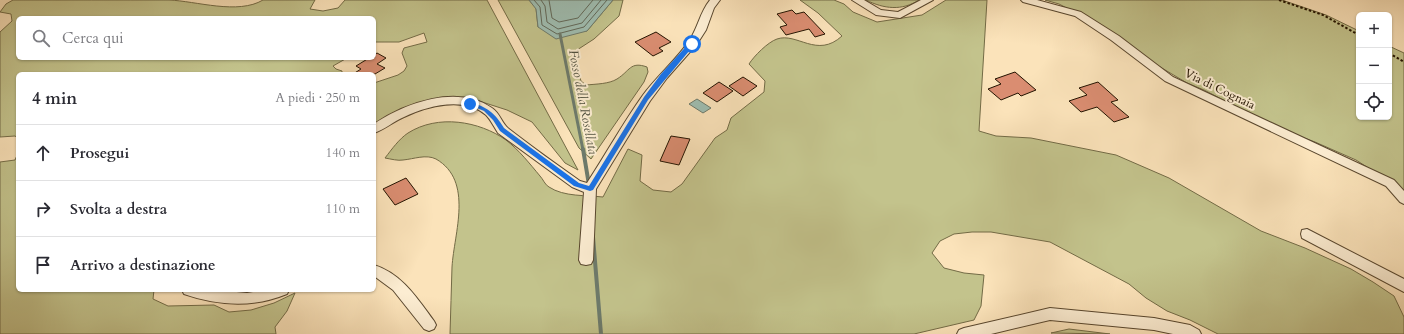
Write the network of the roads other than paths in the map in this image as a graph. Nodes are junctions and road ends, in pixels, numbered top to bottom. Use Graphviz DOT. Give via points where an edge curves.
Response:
graph roads {
  1 [pos="715,0"];
  2 [pos="857,0"];
  3 [pos="928,0"];
  4 [pos="1026,0"];
  5 [pos="376,128"];
  6 [pos="590,189"];
  7 [pos="1404,199"];
  8 [pos="1307,234"];
  9 [pos="586,260"];
  10 [pos="376,271"];
  11 [pos="1404,286"];
  12 [pos="196,292"];
  13 [pos="278,292"];
  14 [pos="428,325"];
  15 [pos="964,334"];
  16 [pos="1194,334"];
  1 -- 6 [label="street" via="692,44 646,99"];
  2 -- 3 [label="street" via="878,13 900,15"];
  4 -- 7 [label="street, Via di Cognaia" via="1078,14 1170,79 1390,182"];
  5 -- 6 [label="street" via="423,105 452,101 470,104 486,110 496,119 502,130 576,184"];
  6 -- 9 [label="street"];
  8 -- 11 [label="street"];
  10 -- 14 [label="street" via="400,287"];
  12 -- 13 [label="street" via="215,297 253,299"];
  15 -- 16 [label="street" via="1050,314 1154,324"];
}
